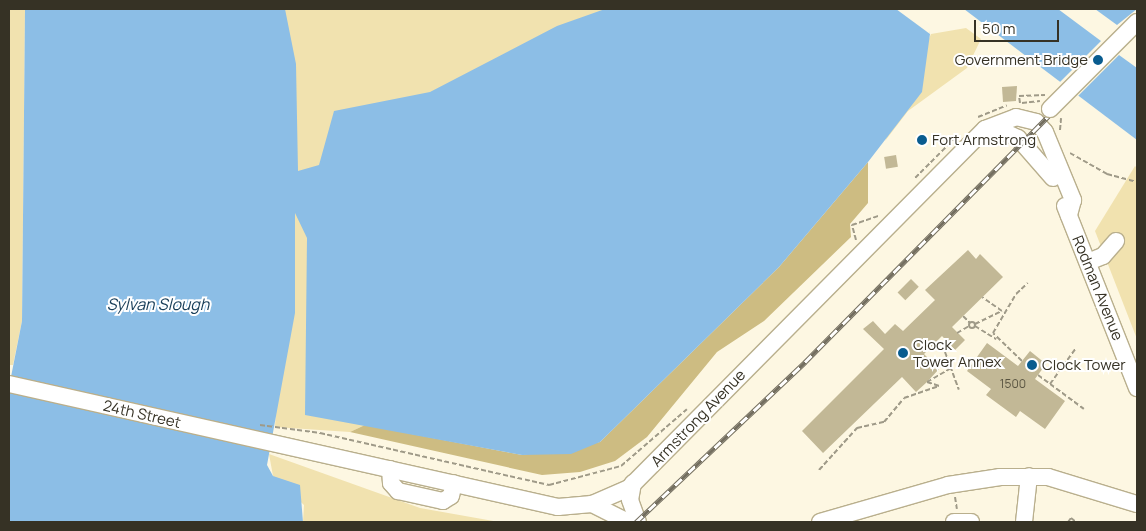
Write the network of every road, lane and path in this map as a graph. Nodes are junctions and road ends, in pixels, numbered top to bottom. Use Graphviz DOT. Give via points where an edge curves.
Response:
graph roads {
  1 [pos="1137,22"];
  2 [pos="1020,103"];
  3 [pos="1049,105"];
  4 [pos="1036,122"];
  5 [pos="972,123"];
  6 [pos="1060,132"];
  7 [pos="965,138"];
  8 [pos="1064,155"];
  9 [pos="1053,178"];
  10 [pos="912,182"];
  11 [pos="1137,182"];
  12 [pos="885,210"];
  13 [pos="1069,215"];
  14 [pos="880,216"];
  15 [pos="868,228"];
  16 [pos="862,234"];
  17 [pos="856,240"];
  18 [pos="1116,240"];
  19 [pos="849,246"];
  20 [pos="1088,262"];
  21 [pos="1028,283"];
  22 [pos="982,297"];
  23 [pos="963,316"];
  24 [pos="970,324"];
  25 [pos="975,325"];
  26 [pos="957,333"];
  27 [pos="998,340"];
  28 [pos="948,342"];
  29 [pos="1076,348"];
  30 [pos="1022,361"];
  31 [pos="952,368"];
  32 [pos="1038,375"];
  33 [pos="9,384"];
  34 [pos="1050,384"];
  35 [pos="1137,388"];
  36 [pos="959,390"];
  37 [pos="693,403"];
  38 [pos="1084,408"];
  39 [pos="284,428"];
  40 [pos="275,445"];
  41 [pos="819,470"];
  42 [pos="1029,476"];
  43 [pos="633,483"];
  44 [pos="592,504"];
  45 [pos="1137,504"];
  46 [pos="845,519"];
  47 [pos="628,522"];
  48 [pos="638,522"];
  49 [pos="820,522"];
  50 [pos="954,522"];
  51 [pos="972,522"];
  52 [pos="1024,522"];
  53 [pos="1068,522"];
  54 [pos="1076,522"];
  1 -- 3 [label="street, bridge"];
  2 -- 3 [label="path"];
  2 -- 3 [label="path" via="1019,96"];
  2 -- 5 [label="path" via="983,112"];
  3 -- 4 [label="street"];
  3 -- 6 [label="path"];
  4 -- 7 [label="street, Armstrong Avenue" via="1016,117"];
  4 -- 9 [label="street, Rodman Avenue" via="1037,138"];
  4 -- 13 [label="street, Rodman Avenue" via="1045,132 1073,200"];
  7 -- 9 [label="street, Rodman Avenue" via="1000,132 1012,134"];
  7 -- 10 [label="path"];
  7 -- 43 [label="street, Armstrong Avenue"];
  8 -- 11 [label="path" via="1073,152 1108,174"];
  9 -- 13 [label="street, Rodman Avenue"];
  12 -- 14 [label="path"];
  13 -- 20 [label="street, Rodman Avenue"];
  14 -- 15 [label="path"];
  14 -- 17 [label="path" via="852,225"];
  16 -- 17 [label="path"];
  17 -- 19 [label="path"];
  18 -- 20 [label="street" via="1103,256"];
  20 -- 35 [label="street, Rodman Avenue"];
  21 -- 27 [label="path" via="994,325"];
  22 -- 25 [label="path" via="1002,311"];
  23 -- 24 [label="path"];
  24 -- 25 [label="path"];
  24 -- 25 [label="path"];
  24 -- 26 [label="path"];
  25 -- 27 [label="path"];
  27 -- 30 [label="path"];
  28 -- 31 [label="path" via="945,352"];
  29 -- 34 [label="path"];
  31 -- 36 [label="path"];
  31 -- 41 [label="path" via="927,382 939,386 904,398 884,422 857,428"];
  32 -- 34 [label="path"];
  33 -- 40 [label="street, 24th Street"];
  34 -- 38 [label="path"];
  37 -- 39 [label="path" via="620,466 549,485"];
  40 -- 44 [label="street, Armstrong Avenue" via="558,507"];
  42 -- 45 [label="street" via="1096,490"];
  42 -- 46 [label="street" via="966,482"];
  42 -- 52 [label="street"];
  43 -- 44 [label="street, Armstrong Avenue"];
  43 -- 48 [label="street" via="630,500"];
  44 -- 47 [label="street"];
  46 -- 49 [label="street"];
  50 -- 51 [label="street"];
  53 -- 54 [label="path" via="1071,518"];
}
